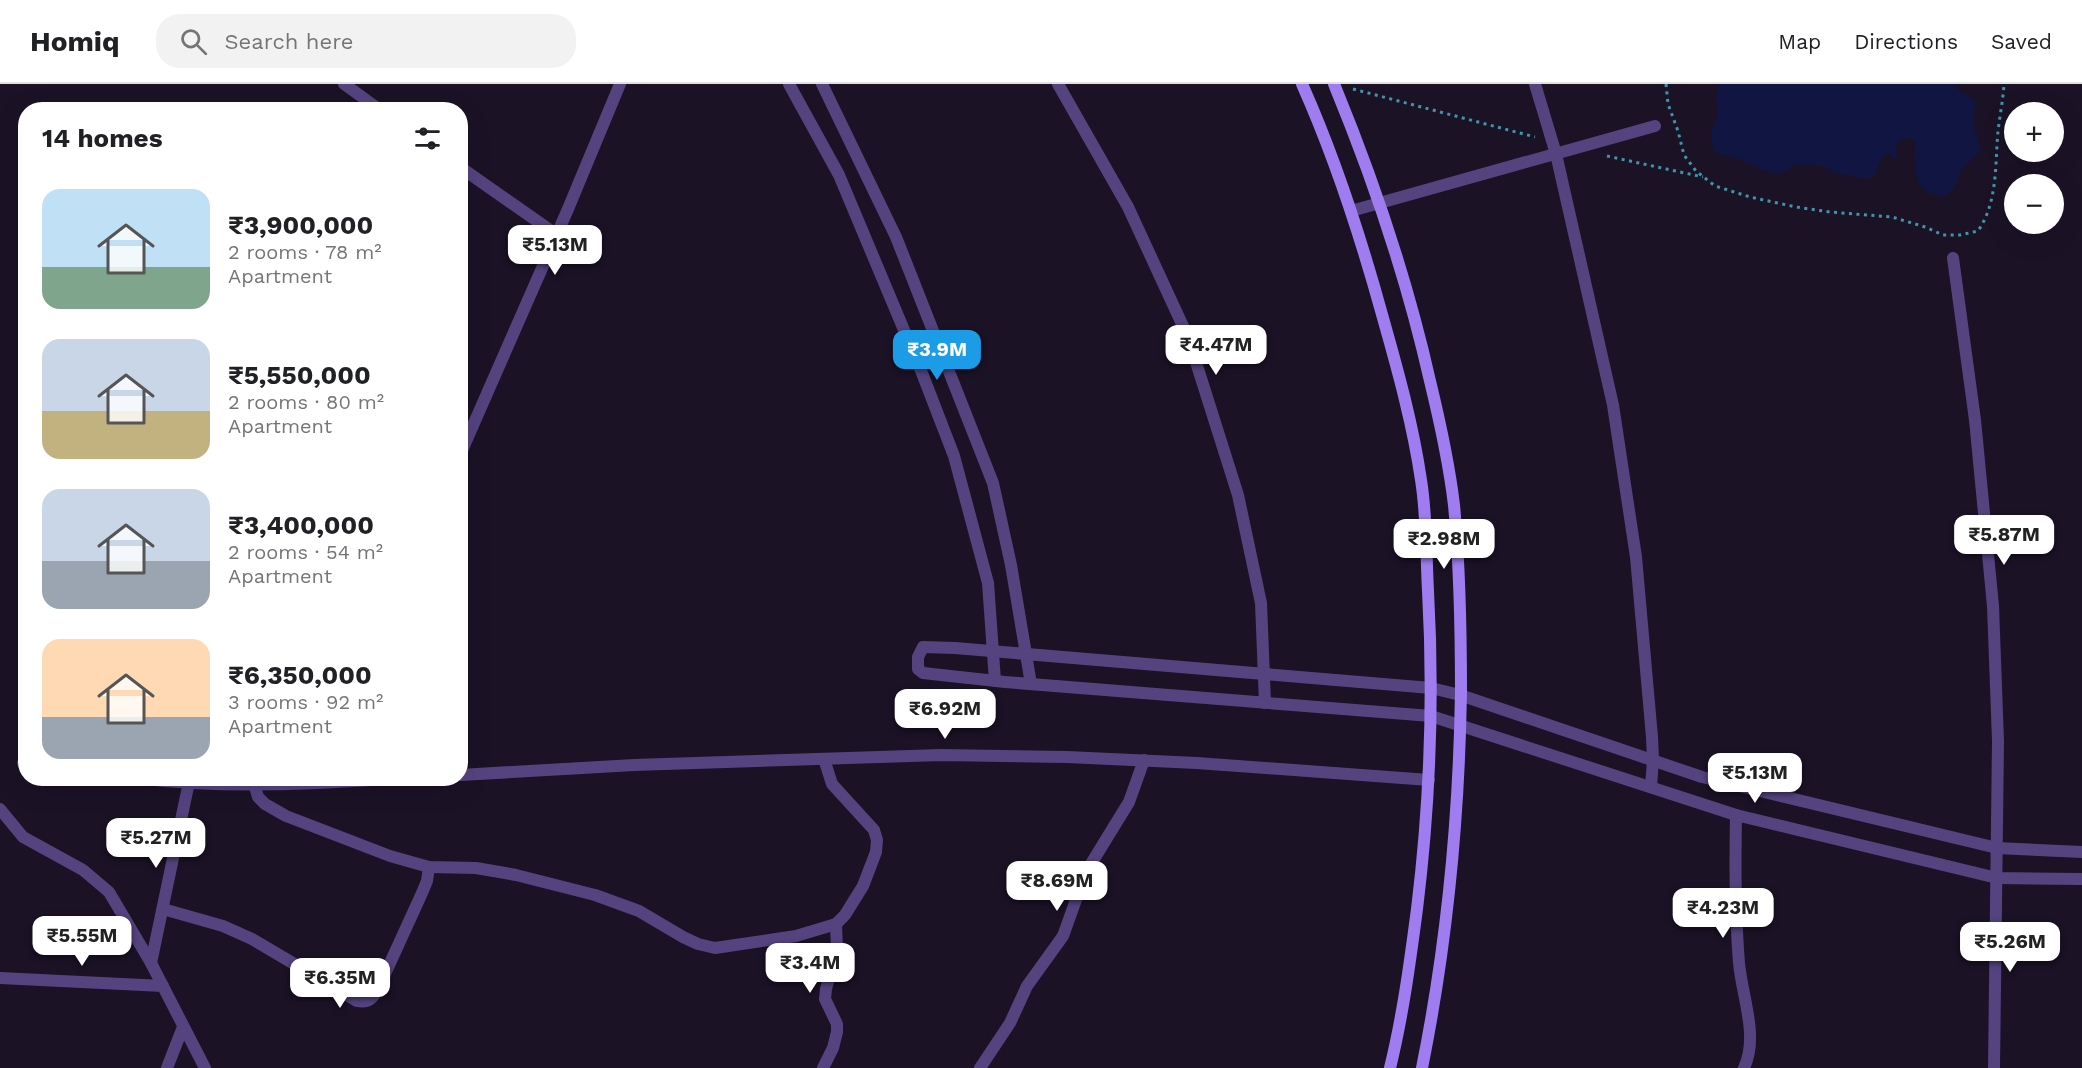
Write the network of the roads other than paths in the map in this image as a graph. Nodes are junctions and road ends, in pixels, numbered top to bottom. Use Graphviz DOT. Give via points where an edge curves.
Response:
graph roads {
  1 [pos="344,84"];
  2 [pos="620,84"];
  3 [pos="789,84"];
  4 [pos="822,84"];
  5 [pos="1058,84"];
  6 [pos="1302,84"];
  7 [pos="1334,84"];
  8 [pos="1535,84"];
  9 [pos="369,102"];
  10 [pos="1655,126"];
  11 [pos="1556,154"];
  12 [pos="468,173"];
  13 [pos="1379,204"];
  14 [pos="1351,211"];
  15 [pos="557,235"];
  16 [pos="1953,258"];
  17 [pos="468,437"];
  18 [pos="992,651"];
  19 [pos="1026,654"];
  20 [pos="1264,674"];
  21 [pos="995,681"];
  22 [pos="1031,684"];
  23 [pos="1431,688"];
  24 [pos="1461,695"];
  25 [pos="1265,703"];
  26 [pos="1431,716"];
  27 [pos="1460,726"];
  28 [pos="824,759"];
  29 [pos="1144,760"];
  30 [pos="1653,760"];
  31 [pos="468,775"];
  32 [pos="1429,780"];
  33 [pos="188,786"];
  34 [pos="257,786"];
  35 [pos="1651,787"];
  36 [pos="0,809"];
  37 [pos="1737,815"];
  38 [pos="1998,848"];
  39 [pos="2082,852"];
  40 [pos="429,867"];
  41 [pos="1998,878"];
  42 [pos="2082,879"];
  43 [pos="163,909"];
  44 [pos="836,924"];
  45 [pos="152,963"];
  46 [pos="0,978"];
  47 [pos="163,986"];
  48 [pos="183,1027"];
  49 [pos="167,1068"];
  50 [pos="205,1068"];
  51 [pos="823,1068"];
  52 [pos="980,1068"];
  53 [pos="1390,1068"];
  54 [pos="1422,1068"];
  55 [pos="1744,1068"];
  56 [pos="1994,1068"];
  1 -- 9 [label="street"];
  2 -- 15 [label="street"];
  3 -- 18 [label="street" via="838,175 954,456 988,584"];
  4 -- 19 [label="street" via="896,237 993,483"];
  5 -- 20 [label="street" via="1128,207 1188,337 1238,495 1261,603"];
  6 -- 14 [label="main road" via="1327,140"];
  7 -- 13 [label="main road"];
  8 -- 11 [label="street"];
  10 -- 11 [label="street"];
  11 -- 13 [label="street"];
  11 -- 30 [label="street" via="1613,405 1625,478 1637,568"];
  12 -- 15 [label="street"];
  13 -- 14 [label="street"];
  13 -- 24 [label="main road" via="1396,249 1443,437 1454,504 1461,589"];
  14 -- 23 [label="main road" via="1397,365 1421,480"];
  15 -- 17 [label="street"];
  16 -- 38 [label="street" via="1975,420 1993,606"];
  18 -- 19 [label="street"];
  18 -- 21 [label="street"];
  18 -- 21 [label="street" via="923,646 918,669 923,673"];
  19 -- 20 [label="street"];
  19 -- 22 [label="street"];
  20 -- 23 [label="street"];
  20 -- 25 [label="street"];
  21 -- 22 [label="street"];
  22 -- 25 [label="street"];
  23 -- 24 [label="street"];
  23 -- 26 [label="main road"];
  24 -- 27 [label="main road"];
  24 -- 30 [label="street"];
  25 -- 26 [label="street"];
  26 -- 27 [label="street"];
  26 -- 32 [label="main road"];
  27 -- 35 [label="street"];
  27 -- 54 [label="main road" via="1456,829 1446,930"];
  28 -- 29 [label="street" via="941,755"];
  28 -- 31 [label="street"];
  28 -- 44 [label="street" via="832,784 870,823 877,840 863,886"];
  29 -- 32 [label="street"];
  29 -- 52 [label="street" via="1129,802 1086,872 1063,936 1027,986 1010,1023"];
  30 -- 35 [label="street"];
  30 -- 38 [label="street" via="1702,777"];
  32 -- 53 [label="main road" via="1408,985"];
  33 -- 43 [label="street"];
  34 -- 40 [label="street" via="258,797 286,816"];
  35 -- 37 [label="street"];
  36 -- 45 [label="street" via="22,837 83,870 109,892"];
  37 -- 41 [label="street"];
  37 -- 55 [label="street" via="1739,963 1751,1036 1750,1056"];
  38 -- 39 [label="street"];
  38 -- 41 [label="street"];
  40 -- 43 [label="street" via="427,881 380,985 373,998 364,1003 223,926"];
  40 -- 44 [label="street" via="516,874 595,895 639,911 683,937 715,948 796,936"];
  41 -- 42 [label="street"];
  41 -- 56 [label="street"];
  43 -- 45 [label="street"];
  44 -- 51 [label="street" via="837,949 825,999 837,1032"];
  45 -- 47 [label="street"];
  46 -- 47 [label="street"];
  47 -- 48 [label="street"];
  48 -- 49 [label="street"];
  48 -- 50 [label="street"];
}
